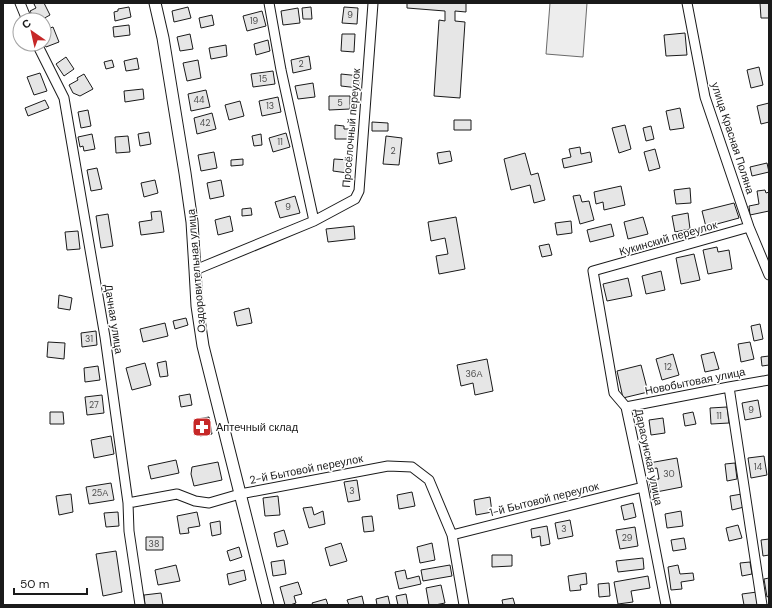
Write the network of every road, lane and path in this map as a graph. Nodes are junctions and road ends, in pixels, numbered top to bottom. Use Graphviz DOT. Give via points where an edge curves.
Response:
graph roads {
  1 [pos="155,3"];
  2 [pos="269,3"];
  3 [pos="372,3"];
  4 [pos="687,3"];
  5 [pos="41,52"];
  6 [pos="314,221"];
  7 [pos="749,227"];
  8 [pos="195,270"];
  9 [pos="593,271"];
  10 [pos="769,275"];
  11 [pos="769,380"];
  12 [pos="729,387"];
  13 [pos="626,407"];
  14 [pos="643,487"];
  15 [pos="240,494"];
  16 [pos="128,503"];
  17 [pos="452,535"];
  18 [pos="140,605"];
  19 [pos="268,605"];
  20 [pos="464,605"];
  21 [pos="666,605"];
  22 [pos="762,605"];
  1 -- 8 [label="street, Оздоровительная улица" via="185,173"];
  2 -- 6 [label="street"];
  3 -- 6 [label="street, Просёлочный переулок" via="359,191 355,199"];
  4 -- 7 [label="street, улица Красная Поляна" via="705,97"];
  5 -- 16 [label="street, Дачная улица" via="64,98 105,337"];
  6 -- 8 [label="street, Просёлочный переулок"];
  7 -- 9 [label="street, Кукинский переулок"];
  7 -- 10 [label="street, улица Красная Поляна"];
  8 -- 15 [label="street, Оздоровительная улица" via="197,306 204,346"];
  9 -- 13 [label="street, Дарасунская улица" via="614,394"];
  11 -- 12 [label="street, Новобытовая улица"];
  12 -- 13 [label="street, Новобытовая улица"];
  12 -- 22 [label="street"];
  13 -- 14 [label="street, Дарасунская улица"];
  14 -- 17 [label="street, 1-й Бытовой переулок"];
  14 -- 21 [label="street, Дарасунская улица"];
  15 -- 16 [label="street, 2-й Бытовой переулок" via="209,503 177,494"];
  15 -- 17 [label="street, 2-й Бытовой переулок" via="388,466 412,467 429,480"];
  15 -- 19 [label="street, Оздоровительная улица"];
  16 -- 18 [label="street, Дачная улица" via="129,531"];
  17 -- 20 [label="street, 2-й Бытовой переулок"];
}
